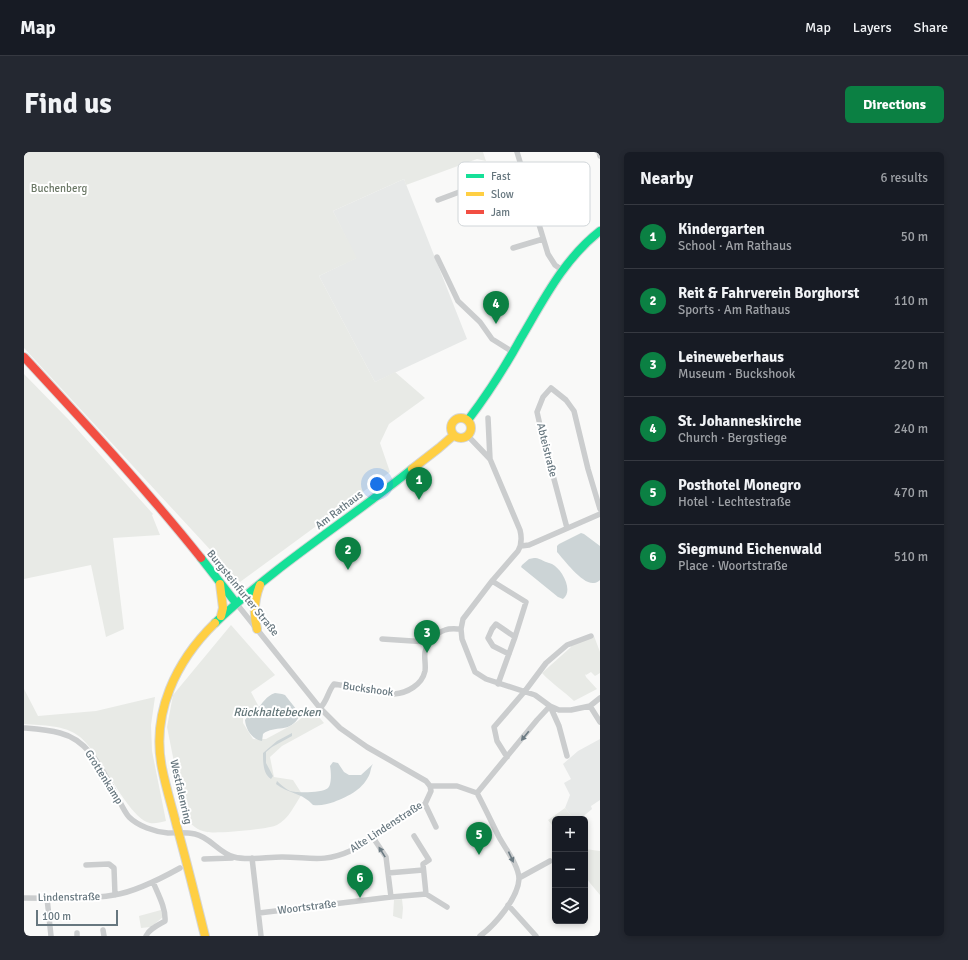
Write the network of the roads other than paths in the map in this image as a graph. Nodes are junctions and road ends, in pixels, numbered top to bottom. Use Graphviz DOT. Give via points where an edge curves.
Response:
graph roads {
  1 [pos="517,152"];
  2 [pos="599,152"];
  3 [pos="600,156"];
  4 [pos="520,162"];
  5 [pos="458,192"];
  6 [pos="438,200"];
  7 [pos="539,226"];
  8 [pos="600,231"];
  9 [pos="543,239"];
  10 [pos="513,248"];
  11 [pos="437,257"];
  12 [pos="562,270"];
  13 [pos="512,352"];
  14 [pos="24,356"];
  15 [pos="488,418"];
  16 [pos="468,420"];
  17 [pos="454,435"];
  18 [pos="468,436"];
  19 [pos="490,459"];
  20 [pos="600,509"];
  21 [pos="600,514"];
  22 [pos="568,528"];
  23 [pos="521,546"];
  24 [pos="492,581"];
  25 [pos="220,583"];
  26 [pos="260,584"];
  27 [pos="236,603"];
  28 [pos="221,616"];
  29 [pos="256,629"];
  30 [pos="461,629"];
  31 [pos="591,636"];
  32 [pos="515,637"];
  33 [pos="382,639"];
  34 [pos="428,642"];
  35 [pos="509,654"];
  36 [pos="498,684"];
  37 [pos="525,691"];
  38 [pos="600,698"];
  39 [pos="550,706"];
  40 [pos="590,706"];
  41 [pos="320,708"];
  42 [pos="600,722"];
  43 [pos="24,728"];
  44 [pos="567,756"];
  45 [pos="507,757"];
  46 [pos="430,786"];
  47 [pos="478,793"];
  48 [pos="425,804"];
  49 [pos="436,827"];
  50 [pos="179,833"];
  51 [pos="372,836"];
  52 [pos="414,836"];
  53 [pos="234,858"];
  54 [pos="252,858"];
  55 [pos="204,859"];
  56 [pos="550,861"];
  57 [pos="86,865"];
  58 [pos="180,868"];
  59 [pos="423,870"];
  60 [pos="388,873"];
  61 [pos="519,878"];
  62 [pos="153,882"];
  63 [pos="426,894"];
  64 [pos="115,895"];
  65 [pos="391,896"];
  66 [pos="24,898"];
  67 [pos="47,898"];
  68 [pos="508,905"];
  69 [pos="447,907"];
  70 [pos="259,913"];
  71 [pos="51,936"];
  72 [pos="146,936"];
  73 [pos="206,936"];
  74 [pos="261,936"];
  75 [pos="480,936"];
  76 [pos="536,936"];
  1 -- 4 [label="street"];
  2 -- 3 [label="street"];
  5 -- 6 [label="street"];
  7 -- 9 [label="street"];
  8 -- 12 [label="main road" via="587,240"];
  9 -- 10 [label="street"];
  9 -- 12 [label="street" via="548,254"];
  11 -- 13 [label="street" via="458,301 480,322 492,339"];
  12 -- 13 [label="main road"];
  13 -- 16 [label="main road" via="488,393"];
  14 -- 25 [label="main road, Burgsteinfurter Straße" via="164,512"];
  15 -- 19 [label="street"];
  16 -- 17 [label="main road" via="454,420 451,428"];
  16 -- 18 [label="main road" via="472,428"];
  17 -- 18 [label="main road" via="461,438"];
  17 -- 26 [label="main road, Am Rathaus" via="400,479"];
  18 -- 19 [label="street"];
  19 -- 23 [label="street" via="520,530"];
  20 -- 22 [label="street, Abteistraße" via="574,411 566,400 551,388 543,397 537,412"];
  21 -- 22 [label="street"];
  22 -- 23 [label="street" via="530,545"];
  23 -- 24 [label="street"];
  24 -- 30 [label="street" via="463,619"];
  24 -- 32 [label="street" via="526,602"];
  25 -- 27 [label="main road, Burgsteinfurter Straße"];
  25 -- 28 [label="main road" via="223,608"];
  26 -- 27 [label="main road, Am Rathaus"];
  26 -- 29 [label="main road" via="254,605"];
  27 -- 28 [label="main road, Westfalenring"];
  27 -- 29 [label="street, Burgsteinfurter Straße"];
  28 -- 50 [label="main road, Westfalenring" via="186,657 165,702 160,731 162,767"];
  29 -- 41 [label="street, Burgsteinfurter Straße"];
  30 -- 34 [label="street" via="445,630"];
  30 -- 36 [label="street" via="462,639 475,672 486,680"];
  31 -- 37 [label="street" via="567,645 546,663"];
  32 -- 35 [label="street"];
  32 -- 35 [label="street" via="496,624 488,638 493,646"];
  33 -- 34 [label="street"];
  34 -- 41 [label="street, Buckshook" via="425,671 412,689 394,694 334,684"];
  35 -- 36 [label="street"];
  36 -- 37 [label="street"];
  37 -- 39 [label="street"];
  37 -- 45 [label="street" via="494,727 496,741"];
  38 -- 40 [label="street"];
  39 -- 40 [label="street" via="565,711"];
  39 -- 44 [label="street" via="559,726"];
  39 -- 45 [label="street, one-way"];
  40 -- 42 [label="street"];
  41 -- 46 [label="street, Burgsteinfurter Straße" via="340,728 367,748 426,781"];
  43 -- 50 [label="street, Grottenkamp" via="60,733 81,742 95,758 129,817 142,826 160,832"];
  45 -- 47 [label="street"];
  46 -- 47 [label="street" via="457,786"];
  46 -- 48 [label="street, Alte Lindenstraße" via="431,791"];
  47 -- 61 [label="street, one-way"];
  48 -- 49 [label="street"];
  48 -- 51 [label="street, Alte Lindenstraße"];
  50 -- 53 [label="street" via="204,837"];
  50 -- 73 [label="main road, Westfalenring"];
  51 -- 54 [label="street, Alte Lindenstraße" via="339,856 319,859"];
  60 -- 51 [label="street, one-way" via="386,857"];
  52 -- 59 [label="street" via="429,860 423,864"];
  53 -- 54 [label="street, Alte Lindenstraße"];
  53 -- 55 [label="street, Alte Lindenstraße"];
  54 -- 70 [label="street"];
  56 -- 61 [label="street"];
  57 -- 64 [label="street, Lindenstraße" via="112,865"];
  58 -- 62 [label="street, Lindenstraße"];
  59 -- 60 [label="street"];
  59 -- 63 [label="street"];
  60 -- 65 [label="street"];
  61 -- 68 [label="street"];
  62 -- 64 [label="street, Lindenstraße"];
  62 -- 72 [label="street" via="165,922 152,929"];
  63 -- 65 [label="street, Woortstraße"];
  63 -- 69 [label="street"];
  64 -- 67 [label="street, Lindenstraße"];
  65 -- 70 [label="street, Woortstraße"];
  66 -- 67 [label="street, Lindenstraße"];
  67 -- 71 [label="street"];
  68 -- 75 [label="street"];
  68 -- 76 [label="street"];
  70 -- 74 [label="street"];
}
